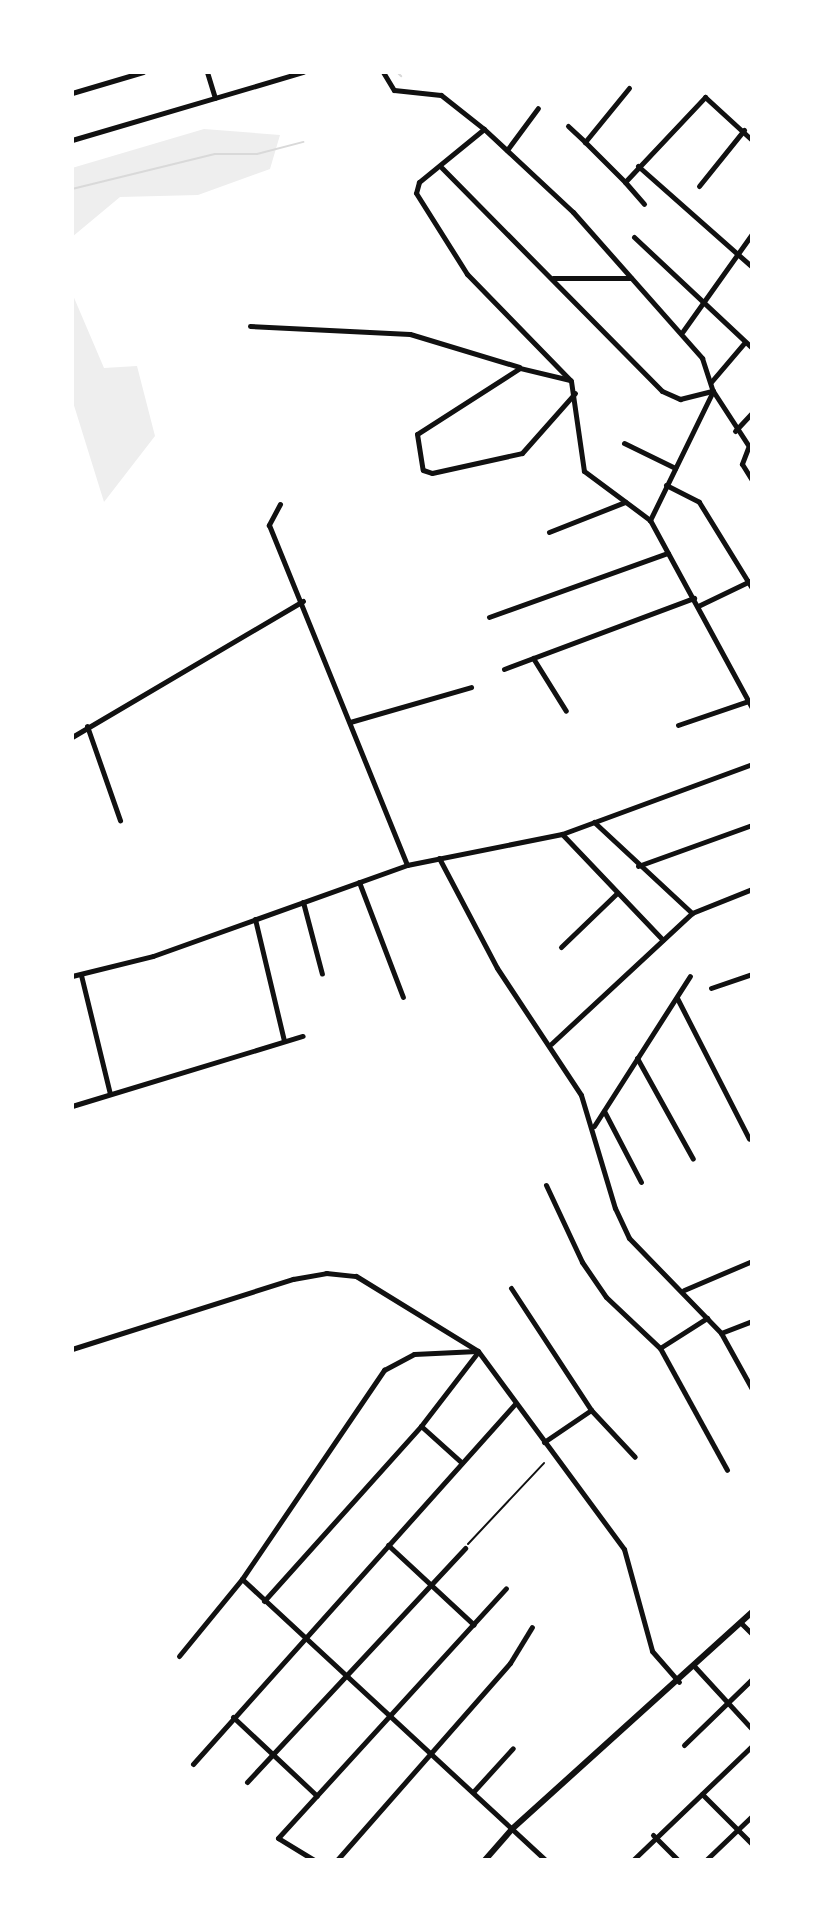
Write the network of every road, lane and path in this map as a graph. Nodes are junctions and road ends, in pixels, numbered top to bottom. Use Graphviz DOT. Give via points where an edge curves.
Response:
graph roads {
  1 [pos="143,72"];
  2 [pos="207,72"];
  3 [pos="303,72"];
  4 [pos="383,72"];
  5 [pos="629,88"];
  6 [pos="72,93"];
  7 [pos="215,98"];
  8 [pos="538,108"];
  9 [pos="568,126"];
  10 [pos="484,129"];
  11 [pos="744,130"];
  12 [pos="72,140"];
  13 [pos="752,140"];
  14 [pos="585,142"];
  15 [pos="507,150"];
  16 [pos="638,166"];
  17 [pos="442,168"];
  18 [pos="625,182"];
  19 [pos="699,186"];
  20 [pos="644,204"];
  21 [pos="752,234"];
  22 [pos="634,237"];
  23 [pos="736,256"];
  24 [pos="752,267"];
  25 [pos="631,278"];
  26 [pos="552,279"];
  27 [pos="706,301"];
  28 [pos="250,326"];
  29 [pos="683,331"];
  30 [pos="745,342"];
  31 [pos="752,348"];
  32 [pos="520,368"];
  33 [pos="571,381"];
  34 [pos="710,382"];
  35 [pos="713,391"];
  36 [pos="575,393"];
  37 [pos="752,413"];
  38 [pos="735,431"];
  39 [pos="624,443"];
  40 [pos="750,450"];
  41 [pos="675,468"];
  42 [pos="752,480"];
  43 [pos="666,485"];
  44 [pos="626,502"];
  45 [pos="280,504"];
  46 [pos="650,520"];
  47 [pos="549,532"];
  48 [pos="668,553"];
  49 [pos="751,583"];
  50 [pos="694,598"];
  51 [pos="303,601"];
  52 [pos="698,606"];
  53 [pos="489,617"];
  54 [pos="533,658"];
  55 [pos="504,669"];
  56 [pos="471,687"];
  57 [pos="748,701"];
  58 [pos="752,708"];
  59 [pos="566,711"];
  60 [pos="350,722"];
  61 [pos="678,725"];
  62 [pos="87,726"];
  63 [pos="72,737"];
  64 [pos="752,764"];
  65 [pos="120,820"];
  66 [pos="594,822"];
  67 [pos="752,825"];
  68 [pos="562,834"];
  69 [pos="439,858"];
  70 [pos="407,865"];
  71 [pos="638,866"];
  72 [pos="359,882"];
  73 [pos="752,889"];
  74 [pos="616,894"];
  75 [pos="303,902"];
  76 [pos="692,913"];
  77 [pos="255,919"];
  78 [pos="663,940"];
  79 [pos="561,947"];
  80 [pos="322,974"];
  81 [pos="752,974"];
  82 [pos="81,975"];
  83 [pos="72,976"];
  84 [pos="690,976"];
  85 [pos="711,988"];
  86 [pos="403,997"];
  87 [pos="676,998"];
  88 [pos="303,1036"];
  89 [pos="284,1041"];
  90 [pos="551,1044"];
  91 [pos="637,1058"];
  92 [pos="110,1094"];
  93 [pos="72,1106"];
  94 [pos="604,1110"];
  95 [pos="594,1127"];
  96 [pos="749,1139"];
  97 [pos="693,1159"];
  98 [pos="641,1182"];
  99 [pos="546,1185"];
  100 [pos="752,1261"];
  101 [pos="511,1288"];
  102 [pos="684,1290"];
  103 [pos="707,1318"];
  104 [pos="752,1321"];
  105 [pos="721,1333"];
  106 [pos="660,1348"];
  107 [pos="72,1349"];
  108 [pos="478,1351"];
  109 [pos="751,1386"];
  110 [pos="516,1403"];
  111 [pos="591,1410"];
  112 [pos="421,1426"];
  113 [pos="544,1442"];
  114 [pos="635,1457"];
  115 [pos="461,1462"];
  116 [pos="544,1463"];
  117 [pos="727,1470"];
  118 [pos="388,1545"];
  119 [pos="465,1548"];
  120 [pos="242,1579"];
  121 [pos="431,1586"];
  122 [pos="506,1588"];
  123 [pos="264,1601"];
  124 [pos="752,1612"];
  125 [pos="741,1623"];
  126 [pos="474,1625"];
  127 [pos="532,1627"];
  128 [pos="752,1634"];
  129 [pos="303,1636"];
  130 [pos="179,1656"];
  131 [pos="695,1667"];
  132 [pos="348,1677"];
  133 [pos="752,1679"];
  134 [pos="679,1682"];
  135 [pos="727,1703"];
  136 [pos="233,1717"];
  137 [pos="389,1717"];
  138 [pos="752,1729"];
  139 [pos="684,1745"];
  140 [pos="752,1746"];
  141 [pos="513,1748"];
  142 [pos="273,1753"];
  143 [pos="432,1753"];
  144 [pos="193,1764"];
  145 [pos="247,1782"];
  146 [pos="473,1792"];
  147 [pos="702,1794"];
  148 [pos="317,1796"];
  149 [pos="752,1816"];
  150 [pos="512,1829"];
  151 [pos="737,1830"];
  152 [pos="655,1836"];
  153 [pos="752,1844"];
  154 [pos="314,1860"];
  155 [pos="337,1860"];
  156 [pos="485,1860"];
  157 [pos="545,1860"];
  158 [pos="633,1860"];
  159 [pos="678,1860"];
  160 [pos="706,1860"];
  1 -- 6 [label="street"];
  2 -- 7 [label="street"];
  3 -- 7 [label="street"];
  4 -- 10 [label="street" via="394,90 441,95"];
  5 -- 14 [label="street"];
  7 -- 12 [label="street"];
  8 -- 15 [label="street"];
  9 -- 14 [label="street"];
  10 -- 15 [label="street"];
  10 -- 17 [label="street"];
  11 -- 13 [label="street"];
  11 -- 16 [label="street" via="705,97"];
  11 -- 19 [label="street"];
  14 -- 18 [label="street"];
  15 -- 25 [label="street" via="573,212"];
  16 -- 18 [label="street"];
  16 -- 23 [label="street"];
  17 -- 26 [label="street"];
  17 -- 33 [label="street" via="419,182 416,193 467,274"];
  18 -- 20 [label="street"];
  21 -- 23 [label="street"];
  22 -- 27 [label="street"];
  23 -- 24 [label="street"];
  23 -- 27 [label="street"];
  25 -- 26 [label="street"];
  25 -- 29 [label="street"];
  26 -- 35 [label="street" via="662,391 680,399"];
  27 -- 29 [label="street"];
  27 -- 30 [label="street"];
  28 -- 32 [label="street" via="410,334"];
  29 -- 34 [label="street" via="702,358"];
  30 -- 31 [label="street"];
  30 -- 34 [label="street"];
  32 -- 33 [label="street"];
  32 -- 36 [label="street" via="417,434 423,470 432,473 522,453"];
  33 -- 36 [label="street"];
  34 -- 35 [label="street"];
  35 -- 38 [label="street"];
  35 -- 41 [label="street"];
  36 -- 44 [label="street" via="581,466"];
  37 -- 38 [label="street"];
  38 -- 40 [label="street"];
  39 -- 41 [label="street"];
  40 -- 42 [label="street" via="742,464"];
  41 -- 43 [label="street"];
  43 -- 46 [label="street"];
  43 -- 49 [label="street" via="699,502"];
  44 -- 46 [label="street"];
  44 -- 47 [label="street"];
  45 -- 51 [label="street" via="269,525"];
  46 -- 48 [label="street"];
  48 -- 50 [label="street"];
  48 -- 53 [label="street"];
  49 -- 52 [label="street"];
  50 -- 52 [label="street"];
  50 -- 54 [label="street"];
  51 -- 60 [label="street"];
  51 -- 62 [label="street"];
  52 -- 57 [label="street"];
  54 -- 55 [label="street"];
  54 -- 59 [label="street"];
  56 -- 60 [label="street"];
  57 -- 58 [label="street"];
  57 -- 61 [label="street"];
  60 -- 70 [label="street"];
  62 -- 63 [label="street"];
  62 -- 65 [label="street"];
  64 -- 66 [label="street"];
  66 -- 68 [label="street"];
  66 -- 71 [label="street"];
  67 -- 71 [label="street"];
  68 -- 69 [label="street"];
  68 -- 74 [label="street"];
  69 -- 70 [label="street"];
  69 -- 90 [label="street" via="497,968"];
  70 -- 72 [label="street"];
  71 -- 76 [label="street"];
  72 -- 75 [label="street"];
  72 -- 86 [label="street"];
  73 -- 76 [label="street"];
  74 -- 78 [label="street"];
  74 -- 79 [label="street"];
  75 -- 77 [label="street"];
  75 -- 80 [label="street"];
  76 -- 78 [label="street"];
  77 -- 82 [label="street"];
  77 -- 89 [label="street"];
  78 -- 90 [label="street"];
  81 -- 85 [label="street"];
  82 -- 83 [label="street"];
  82 -- 92 [label="street"];
  84 -- 87 [label="street"];
  87 -- 91 [label="street"];
  87 -- 96 [label="street"];
  88 -- 89 [label="street"];
  89 -- 92 [label="street"];
  90 -- 95 [label="street"];
  91 -- 94 [label="street"];
  91 -- 97 [label="street"];
  92 -- 93 [label="street"];
  94 -- 95 [label="street"];
  94 -- 98 [label="street"];
  95 -- 102 [label="street" via="615,1208 629,1238"];
  99 -- 106 [label="street" via="557,1217 597,1285"];
  100 -- 102 [label="street"];
  101 -- 111 [label="street"];
  102 -- 103 [label="street"];
  103 -- 105 [label="street"];
  103 -- 106 [label="street"];
  104 -- 105 [label="street"];
  105 -- 109 [label="street"];
  106 -- 117 [label="street"];
  107 -- 108 [label="street" via="196,1307 326,1273 356,1276"];
  108 -- 110 [label="street"];
  108 -- 112 [label="street"];
  108 -- 120 [label="street" via="414,1354 384,1370"];
  110 -- 113 [label="street"];
  110 -- 115 [label="street"];
  111 -- 113 [label="street"];
  111 -- 114 [label="street"];
  112 -- 115 [label="street"];
  112 -- 123 [label="street"];
  113 -- 134 [label="street" via="624,1549 649,1643"];
  115 -- 118 [label="street"];
  116 -- 119 [label="path"];
  118 -- 121 [label="street"];
  118 -- 129 [label="street"];
  119 -- 121 [label="street"];
  120 -- 123 [label="street"];
  120 -- 130 [label="street"];
  121 -- 126 [label="street"];
  121 -- 132 [label="street"];
  122 -- 126 [label="street"];
  123 -- 129 [label="street"];
  124 -- 125 [label="street"];
  125 -- 128 [label="street"];
  125 -- 131 [label="street"];
  126 -- 137 [label="street"];
  127 -- 143 [label="street" via="510,1663"];
  129 -- 132 [label="street"];
  129 -- 136 [label="street"];
  131 -- 134 [label="street"];
  131 -- 135 [label="street"];
  132 -- 137 [label="street"];
  132 -- 142 [label="street"];
  133 -- 135 [label="street"];
  134 -- 150 [label="street"];
  135 -- 138 [label="street"];
  135 -- 139 [label="street"];
  136 -- 142 [label="street"];
  136 -- 144 [label="street"];
  137 -- 143 [label="street"];
  137 -- 148 [label="street"];
  140 -- 147 [label="street"];
  141 -- 146 [label="street"];
  142 -- 145 [label="street"];
  142 -- 148 [label="street"];
  143 -- 146 [label="street"];
  143 -- 155 [label="street"];
  146 -- 150 [label="street"];
  147 -- 151 [label="street"];
  147 -- 152 [label="street"];
  148 -- 154 [label="street" via="278,1838"];
  149 -- 151 [label="street"];
  150 -- 156 [label="street"];
  150 -- 157 [label="street"];
  151 -- 153 [label="street"];
  151 -- 160 [label="street"];
  152 -- 158 [label="street"];
  152 -- 159 [label="street"];
}
